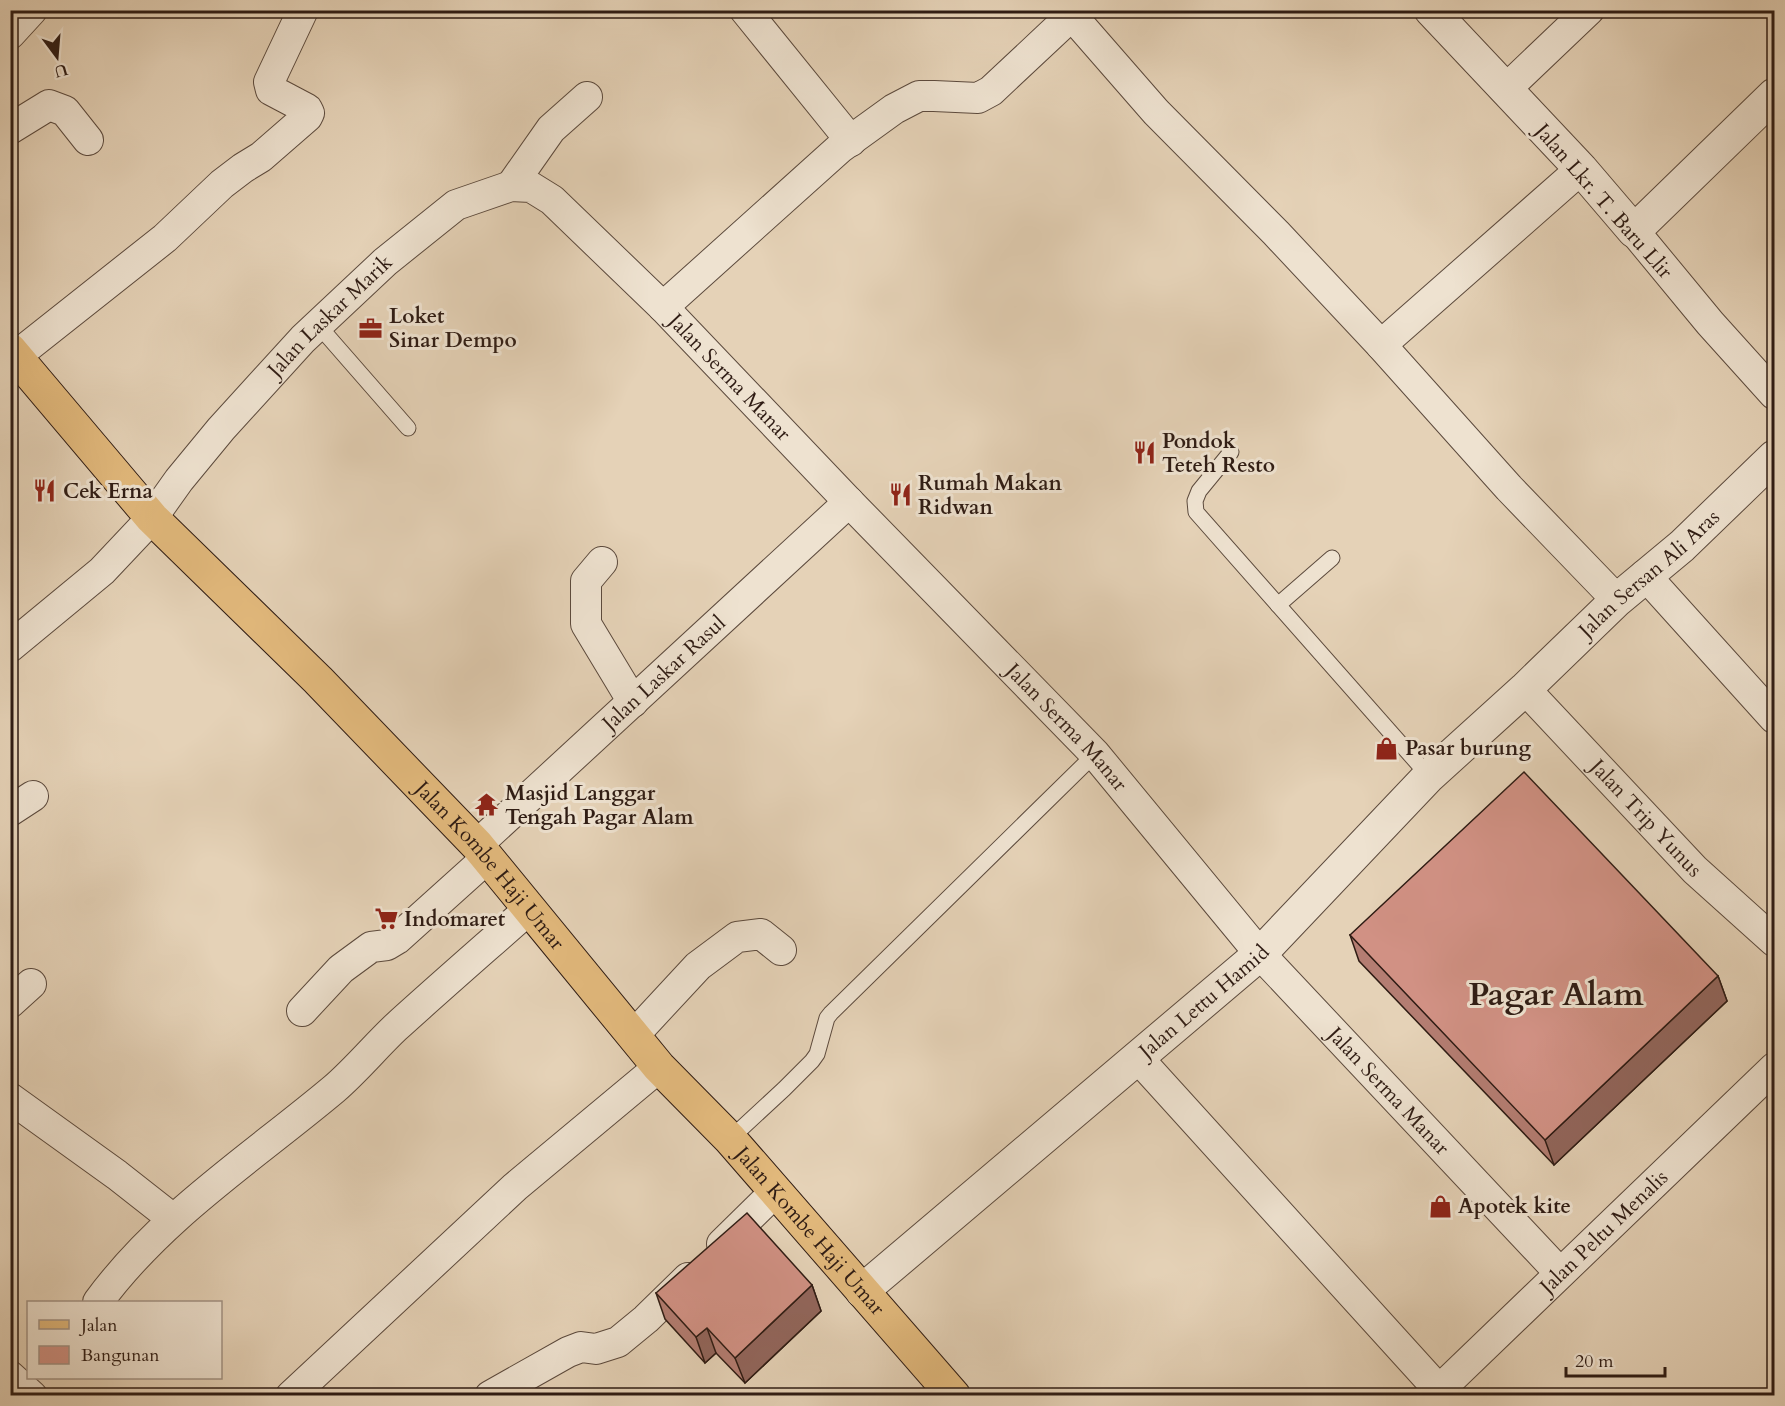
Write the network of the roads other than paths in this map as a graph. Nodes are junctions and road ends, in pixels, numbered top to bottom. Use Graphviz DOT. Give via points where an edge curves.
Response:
graph roads {
  1 [pos="32,10"];
  2 [pos="303,10"];
  3 [pos="745,10"];
  4 [pos="1589,10"];
  5 [pos="1069,13"];
  6 [pos="1440,14"];
  7 [pos="10,34"];
  8 [pos="1505,90"];
  9 [pos="1774,95"];
  10 [pos="587,97"];
  11 [pos="10,129"];
  12 [pos="88,140"];
  13 [pos="851,141"];
  14 [pos="1581,169"];
  15 [pos="511,186"];
  16 [pos="1634,231"];
  17 [pos="663,306"];
  18 [pos="318,325"];
  19 [pos="1381,345"];
  20 [pos="13,353"];
  21 [pos="1774,394"];
  22 [pos="408,428"];
  23 [pos="1231,452"];
  24 [pos="1774,457"];
  25 [pos="849,502"];
  26 [pos="152,518"];
  27 [pos="1332,558"];
  28 [pos="602,562"];
  29 [pos="1645,575"];
  30 [pos="1617,600"];
  31 [pos="1278,604"];
  32 [pos="10,647"];
  33 [pos="1525,689"];
  34 [pos="633,702"];
  35 [pos="1774,718"];
  36 [pos="1095,754"];
  37 [pos="1429,776"];
  38 [pos="482,852"];
  39 [pos="528,910"];
  40 [pos="1774,941"];
  41 [pos="781,950"];
  42 [pos="1260,954"];
  43 [pos="302,1011"];
  44 [pos="633,1036"];
  45 [pos="1137,1057"];
  46 [pos="659,1067"];
  47 [pos="1774,1068"];
  48 [pos="10,1098"];
  49 [pos="730,1139"];
  50 [pos="776,1191"];
  51 [pos="173,1220"];
  52 [pos="1560,1273"];
  53 [pos="862,1291"];
  54 [pos="99,1301"];
  55 [pos="10,1376"];
  56 [pos="1436,1393"];
  57 [pos="32,1395"];
  58 [pos="291,1395"];
  59 [pos="490,1395"];
  60 [pos="954,1395"];
  1 -- 7 [label="street"];
  2 -- 20 [label="street" via="269,82 271,90 307,110 307,117 222,184 165,238"];
  3 -- 13 [label="street"];
  4 -- 8 [label="street"];
  5 -- 13 [label="street" via="991,91 978,98 919,96"];
  5 -- 19 [label="street" via="1156,112"];
  6 -- 8 [label="street, Jalan Lkr. T. Baru Llir"];
  8 -- 14 [label="street, Jalan Lkr. T. Baru Llir"];
  9 -- 16 [label="street"];
  10 -- 15 [label="street" via="551,129"];
  11 -- 12 [label="street" via="49,105 65,111"];
  13 -- 17 [label="street"];
  14 -- 16 [label="street, Jalan Lkr. T. Baru Llir"];
  14 -- 19 [label="street"];
  15 -- 17 [label="street, Jalan Serma Manar" via="531,187 552,200"];
  15 -- 18 [label="street, Jalan Laskar Marik" via="456,205 385,262"];
  16 -- 21 [label="street, Jalan Lkr. T. Baru Llir"];
  17 -- 25 [label="street, Jalan Serma Manar"];
  18 -- 22 [label="lane"];
  18 -- 26 [label="street, Jalan Laskar Marik" via="221,429"];
  19 -- 30 [label="street" via="1509,488"];
  20 -- 26 [label="main road, Jalan Kombe Haji Umar"];
  23 -- 31 [label="lane" via="1199,491 1196,512"];
  24 -- 29 [label="street, Jalan Sersan Ali Aras" via="1682,546"];
  25 -- 34 [label="street, Jalan Laskar Rasul"];
  25 -- 36 [label="street, Jalan Serma Manar"];
  26 -- 32 [label="street, Jalan Laskar Marik" via="102,571"];
  26 -- 38 [label="main road, Jalan Kombe Haji Umar" via="318,680"];
  27 -- 31 [label="lane"];
  28 -- 34 [label="street" via="586,581 586,624"];
  29 -- 30 [label="street, Jalan Sersan Ali Aras"];
  29 -- 35 [label="street"];
  30 -- 33 [label="street, Jalan Sersan Ali Aras"];
  31 -- 37 [label="lane"];
  33 -- 37 [label="street, Jalan Lettu Hamid"];
  33 -- 40 [label="street, Jalan Trip Yunus" via="1695,870"];
  34 -- 38 [label="street, Jalan Laskar Rasul"];
  36 -- 42 [label="street, Jalan Serma Manar"];
  36 -- 49 [label="lane" via="831,1013 812,1061"];
  37 -- 42 [label="street, Jalan Lettu Hamid"];
  38 -- 39 [label="main road, Jalan Kombe Haji Umar"];
  38 -- 43 [label="street, Jalan Laskar Rasul" via="397,939 371,947 341,969"];
  39 -- 44 [label="main road, Jalan Kombe Haji Umar"];
  39 -- 51 [label="street" via="394,1029 336,1087"];
  41 -- 44 [label="street" via="761,934 737,937 698,966"];
  42 -- 45 [label="street, Jalan Lettu Hamid"];
  42 -- 52 [label="street, Jalan Serma Manar"];
  44 -- 46 [label="main road, Jalan Kombe Haji Umar"];
  45 -- 53 [label="street, Jalan Lettu Hamid"];
  45 -- 56 [label="street"];
  46 -- 49 [label="main road, Jalan Kombe Haji Umar"];
  46 -- 58 [label="street" via="515,1187"];
  47 -- 52 [label="street, Jalan Peltu Menalis"];
  48 -- 51 [label="street"];
  49 -- 50 [label="main road, Jalan Kombe Haji Umar"];
  50 -- 53 [label="main road, Jalan Kombe Haji Umar"];
  50 -- 59 [label="street" via="618,1342 568,1352"];
  51 -- 54 [label="street"];
  52 -- 56 [label="street, Jalan Peltu Menalis"];
  53 -- 60 [label="main road, Jalan Kombe Haji Umar"];
  55 -- 57 [label="street"];
}
